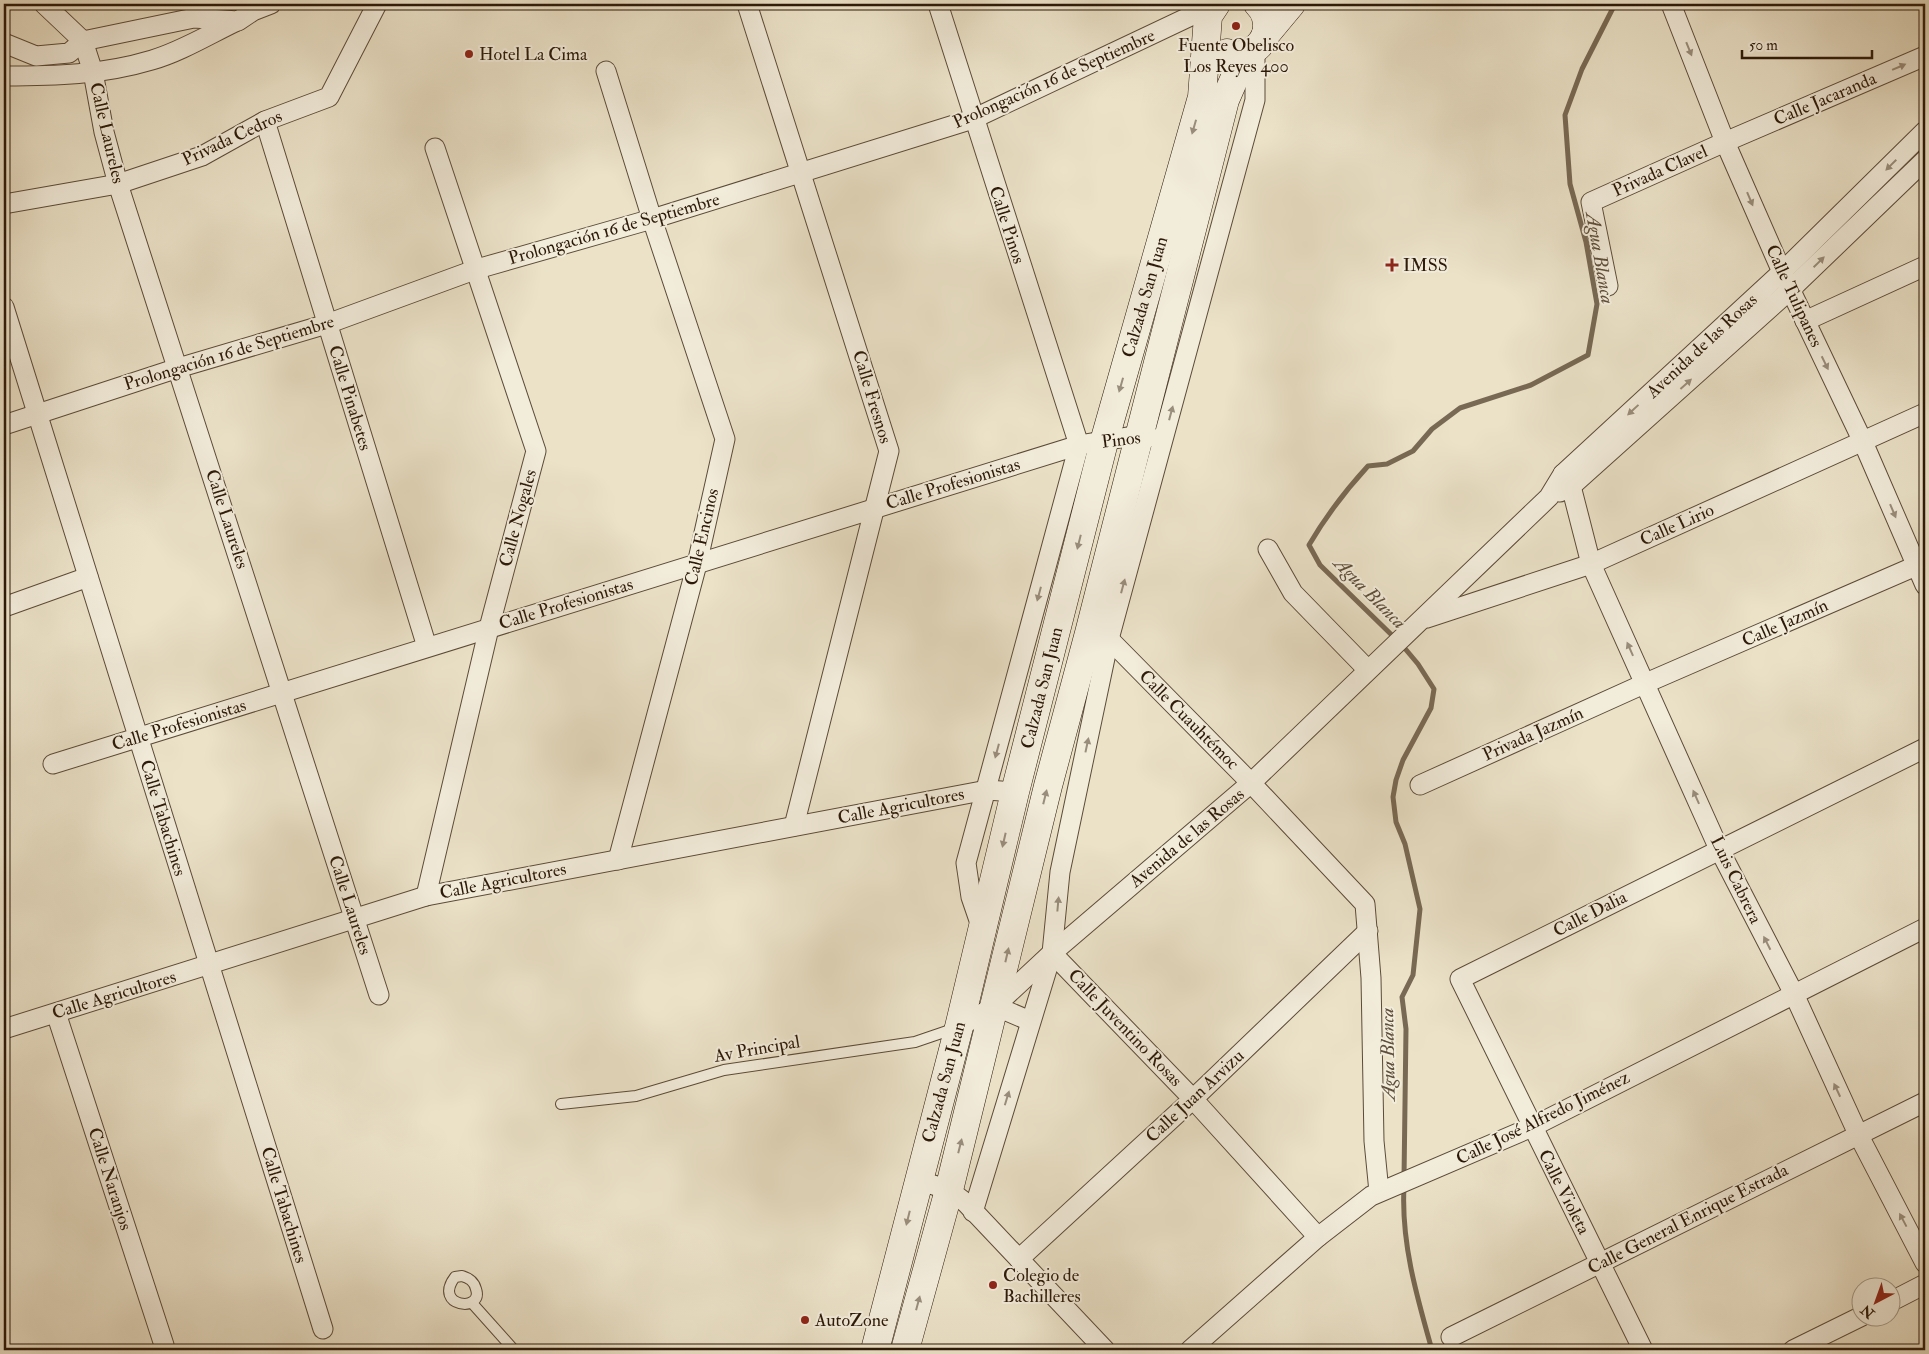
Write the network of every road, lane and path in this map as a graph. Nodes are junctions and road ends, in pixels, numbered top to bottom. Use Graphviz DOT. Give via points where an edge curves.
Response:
graph roads {
  1 [pos="44,4"];
  2 [pos="271,4"];
  3 [pos="377,4"];
  4 [pos="747,4"];
  5 [pos="938,4"];
  6 [pos="1258,4"];
  7 [pos="1291,4"];
  8 [pos="1671,4"];
  9 [pos="246,12"];
  10 [pos="1212,12"];
  11 [pos="83,41"];
  12 [pos="4,43"];
  13 [pos="1255,46"];
  14 [pos="1925,56"];
  15 [pos="606,71"];
  16 [pos="93,72"];
  17 [pos="4,76"];
  18 [pos="1214,99"];
  19 [pos="973,119"];
  20 [pos="265,121"];
  21 [pos="1925,131"];
  22 [pos="1725,142"];
  23 [pos="435,148"];
  24 [pos="1925,160"];
  25 [pos="802,172"];
  26 [pos="118,184"];
  27 [pos="4,204"];
  28 [pos="652,219"];
  29 [pos="1925,266"];
  30 [pos="477,269"];
  31 [pos="1782,272"];
  32 [pos="1608,286"];
  33 [pos="1790,290"];
  34 [pos="4,307"];
  35 [pos="1805,321"];
  36 [pos="327,324"];
  37 [pos="178,368"];
  38 [pos="1925,413"];
  39 [pos="37,415"];
  40 [pos="4,425"];
  41 [pos="1151,437"];
  42 [pos="1863,442"];
  43 [pos="1091,444"];
  44 [pos="1567,480"];
  45 [pos="876,508"];
  46 [pos="1268,549"];
  47 [pos="697,564"];
  48 [pos="1591,564"];
  49 [pos="1921,564"];
  50 [pos="88,577"];
  51 [pos="1925,585"];
  52 [pos="4,607"];
  53 [pos="1421,620"];
  54 [pos="489,628"];
  55 [pos="1099,636"];
  56 [pos="427,647"];
  57 [pos="1372,666"];
  58 [pos="1646,683"];
  59 [pos="283,692"];
  60 [pos="138,738"];
  61 [pos="1925,748"];
  62 [pos="53,764"];
  63 [pos="1251,783"];
  64 [pos="1420,785"];
  65 [pos="986,790"];
  66 [pos="1015,792"];
  67 [pos="794,826"];
  68 [pos="1719,849"];
  69 [pos="618,860"];
  70 [pos="426,896"];
  71 [pos="354,919"];
  72 [pos="1925,928"];
  73 [pos="982,930"];
  74 [pos="1368,931"];
  75 [pos="1052,953"];
  76 [pos="209,965"];
  77 [pos="1460,979"];
  78 [pos="1794,994"];
  79 [pos="379,996"];
  80 [pos="995,1006"];
  81 [pos="56,1013"];
  82 [pos="1030,1021"];
  83 [pos="959,1027"];
  84 [pos="4,1030"];
  85 [pos="1193,1099"];
  86 [pos="1925,1102"];
  87 [pos="561,1104"];
  88 [pos="1532,1127"];
  89 [pos="1858,1134"];
  90 [pos="918,1180"];
  91 [pos="949,1190"];
  92 [pos="1384,1191"];
  93 [pos="974,1212"];
  94 [pos="1318,1237"];
  95 [pos="1019,1259"];
  96 [pos="1600,1262"];
  97 [pos="1925,1263"];
  98 [pos="1925,1284"];
  99 [pos="1902,1296"];
  100 [pos="472,1303"];
  101 [pos="1852,1321"];
  102 [pos="323,1329"];
  103 [pos="1451,1337"];
  104 [pos="164,1345"];
  105 [pos="514,1350"];
  106 [pos="875,1350"];
  107 [pos="905,1350"];
  108 [pos="1105,1350"];
  109 [pos="1190,1350"];
  110 [pos="1643,1350"];
  111 [pos="1793,1350"];
  1 -- 11 [label="street"];
  2 -- 9 [label="street"];
  3 -- 20 [label="street, Privada Cedros" via="329,97"];
  4 -- 25 [label="street, Calle Fresnos"];
  5 -- 19 [label="street, Calle Pinos"];
  6 -- 13 [label="main road" via="1266,18"];
  7 -- 13 [label="main road, Calzada San Juan"];
  8 -- 22 [label="street, Calle Tulipanes, one-way"];
  9 -- 11 [label="street" via="194,18"];
  9 -- 16 [label="street" via="152,60"];
  10 -- 13 [label="main road" via="1211,40 1220,50 1232,55"];
  10 -- 18 [label="main road, Calzada San Juan"];
  10 -- 19 [label="street, Prolongación 16 de Septiembre"];
  11 -- 12 [label="street" via="70,53 36,56"];
  11 -- 16 [label="street, Calle Laureles"];
  13 -- 18 [label="main road, Calzada San Juan"];
  41 -- 13 [label="street, one-way" via="1255,100"];
  22 -- 14 [label="street, Calle Jacaranda, one-way"];
  15 -- 28 [label="street, Calle Encinos"];
  16 -- 17 [label="street" via="64,76"];
  16 -- 26 [label="street, Calle Laureles"];
  18 -- 41 [label="main road, Calzada San Juan"];
  18 -- 43 [label="main road, Calzada San Juan, one-way"];
  19 -- 25 [label="street, Prolongación 16 de Septiembre"];
  19 -- 43 [label="street, Calle Pinos"];
  20 -- 26 [label="street, Privada Cedros" via="202,156"];
  20 -- 36 [label="street, Calle Pinabetes"];
  21 -- 31 [label="street, Avenida de las Rosas, one-way"];
  22 -- 31 [label="street, Calle Tulipanes, one-way"];
  22 -- 32 [label="street, Privada Clavel" via="1592,202"];
  23 -- 30 [label="street, Calle Nogales"];
  33 -- 24 [label="street, Avenida de las Rosas, one-way"];
  25 -- 28 [label="street, Prolongación 16 de Septiembre"];
  25 -- 45 [label="street, Calle Fresnos" via="889,450"];
  26 -- 27 [label="street, Privada Cedros"];
  26 -- 37 [label="street, Calle Laureles"];
  28 -- 30 [label="street, Prolongación 16 de Septiembre"];
  28 -- 47 [label="street, Calle Encinos" via="725,440"];
  29 -- 35 [label="street"];
  30 -- 36 [label="street, Prolongación 16 de Septiembre"];
  30 -- 54 [label="street, Calle Nogales" via="536,451"];
  31 -- 33 [label="street, Calle Tulipanes"];
  31 -- 44 [label="street, Avenida de las Rosas, one-way"];
  33 -- 35 [label="street, Calle Tulipanes"];
  44 -- 33 [label="street, Avenida de las Rosas, one-way"];
  34 -- 39 [label="street, Calle Tabachines"];
  35 -- 42 [label="street, Calle Tulipanes, one-way"];
  36 -- 37 [label="street, Prolongación 16 de Septiembre"];
  36 -- 56 [label="street, Calle Pinabetes"];
  37 -- 39 [label="street, Prolongación 16 de Septiembre"];
  37 -- 59 [label="street, Calle Laureles"];
  38 -- 42 [label="street, Calle Lirio"];
  39 -- 40 [label="street, Prolongación 16 de Septiembre"];
  39 -- 50 [label="street, Calle Tabachines"];
  41 -- 43 [label="street, Pinos"];
  55 -- 41 [label="main road, Calzada San Juan, one-way"];
  42 -- 48 [label="street, Calle Lirio"];
  42 -- 49 [label="street, Calle Tulipanes, one-way"];
  43 -- 45 [label="street, Calle Profesionistas"];
  43 -- 65 [label="street, one-way"];
  43 -- 66 [label="main road, Calzada San Juan, one-way"];
  44 -- 48 [label="street, Luis Cabrera"];
  44 -- 53 [label="street"];
  45 -- 47 [label="street, Calle Profesionistas"];
  45 -- 67 [label="street, Calle Fresnos"];
  46 -- 57 [label="street" via="1293,593"];
  47 -- 54 [label="street, Calle Profesionistas"];
  47 -- 69 [label="street, Calle Encinos"];
  48 -- 53 [label="street, Calle Lirio"];
  58 -- 48 [label="street, Luis Cabrera, one-way"];
  49 -- 51 [label="street, Calle Tulipanes"];
  49 -- 58 [label="street, Calle Jazmín"];
  50 -- 52 [label="street"];
  50 -- 60 [label="street, Calle Tabachines"];
  53 -- 57 [label="street, Avenida de las Rosas"];
  54 -- 56 [label="street, Calle Profesionistas"];
  54 -- 70 [label="street, Calle Nogales"];
  55 -- 63 [label="street, Calle Cuauhtémoc"];
  75 -- 55 [label="street, one-way" via="1060,872"];
  80 -- 55 [label="main road, Calzada San Juan, one-way" via="1046,796"];
  56 -- 59 [label="street, Calle Profesionistas"];
  57 -- 63 [label="street, Avenida de las Rosas"];
  58 -- 64 [label="street, Privada Jazmín"];
  68 -- 58 [label="street, Luis Cabrera, one-way"];
  59 -- 60 [label="street, Calle Profesionistas"];
  59 -- 71 [label="street, Calle Laureles"];
  60 -- 62 [label="street, Calle Profesionistas"];
  60 -- 76 [label="street, Calle Tabachines"];
  61 -- 68 [label="street, Calle Dalia"];
  63 -- 74 [label="street, Calle Cuauhtémoc" via="1364,904"];
  63 -- 75 [label="street, Avenida de las Rosas"];
  65 -- 66 [label="street, Calle Agricultores"];
  65 -- 67 [label="street, Calle Agricultores"];
  65 -- 73 [label="street" via="966,863"];
  66 -- 73 [label="main road, Calzada San Juan, one-way"];
  67 -- 69 [label="street, Calle Agricultores"];
  68 -- 77 [label="street, Calle Dalia"];
  78 -- 68 [label="street, Luis Cabrera, one-way"];
  69 -- 70 [label="street, Calle Agricultores"];
  70 -- 71 [label="street, Calle Agricultores"];
  71 -- 76 [label="street, Calle Agricultores"];
  71 -- 79 [label="street, Calle Laureles"];
  72 -- 78 [label="street, Calle José Alfredo Jiménez"];
  73 -- 83 [label="main road, Calzada San Juan"];
  74 -- 85 [label="street, Calle Juan Arvizu"];
  74 -- 92 [label="street" via="1374,1141"];
  75 -- 80 [label="street, Avenida de las Rosas"];
  75 -- 82 [label="street"];
  75 -- 85 [label="street, Calle Juventino Rosas"];
  76 -- 81 [label="street, Calle Agricultores"];
  76 -- 102 [label="street, Calle Tabachines"];
  77 -- 88 [label="street, Calle Violeta"];
  78 -- 88 [label="street, Calle José Alfredo Jiménez"];
  89 -- 78 [label="street, Luis Cabrera, one-way"];
  80 -- 82 [label="street"];
  80 -- 83 [label="street, Avenida de las Rosas"];
  91 -- 80 [label="main road, Calzada San Juan, one-way"];
  81 -- 84 [label="street, Calle Agricultores"];
  81 -- 104 [label="street, Calle Naranjos"];
  93 -- 82 [label="street, one-way"];
  83 -- 87 [label="lane, Av Principal" via="916,1042 724,1070 636,1096"];
  83 -- 90 [label="main road, Calzada San Juan"];
  85 -- 94 [label="street, Calle Juventino Rosas"];
  85 -- 95 [label="street, Calle Juan Arvizu"];
  86 -- 89 [label="street, Calle General Enrique Estrada"];
  88 -- 92 [label="street, Calle José Alfredo Jiménez"];
  88 -- 96 [label="street, Calle Violeta"];
  89 -- 96 [label="street, Calle General Enrique Estrada"];
  97 -- 89 [label="street, Luis Cabrera, one-way"];
  90 -- 91 [label="street"];
  90 -- 106 [label="main road, Calzada San Juan, one-way"];
  91 -- 93 [label="street"];
  107 -- 91 [label="main road, Calzada San Juan, one-way"];
  92 -- 94 [label="street, Calle José Alfredo Jiménez" via="1371,1196"];
  93 -- 95 [label="street"];
  94 -- 109 [label="street, Calle José Alfredo Jiménez"];
  95 -- 108 [label="street"];
  96 -- 103 [label="street, Calle General Enrique Estrada"];
  96 -- 110 [label="street, Calle Violeta"];
  98 -- 99 [label="street"];
  100 -- 105 [label="lane"];
  101 -- 111 [label="street"];
}
